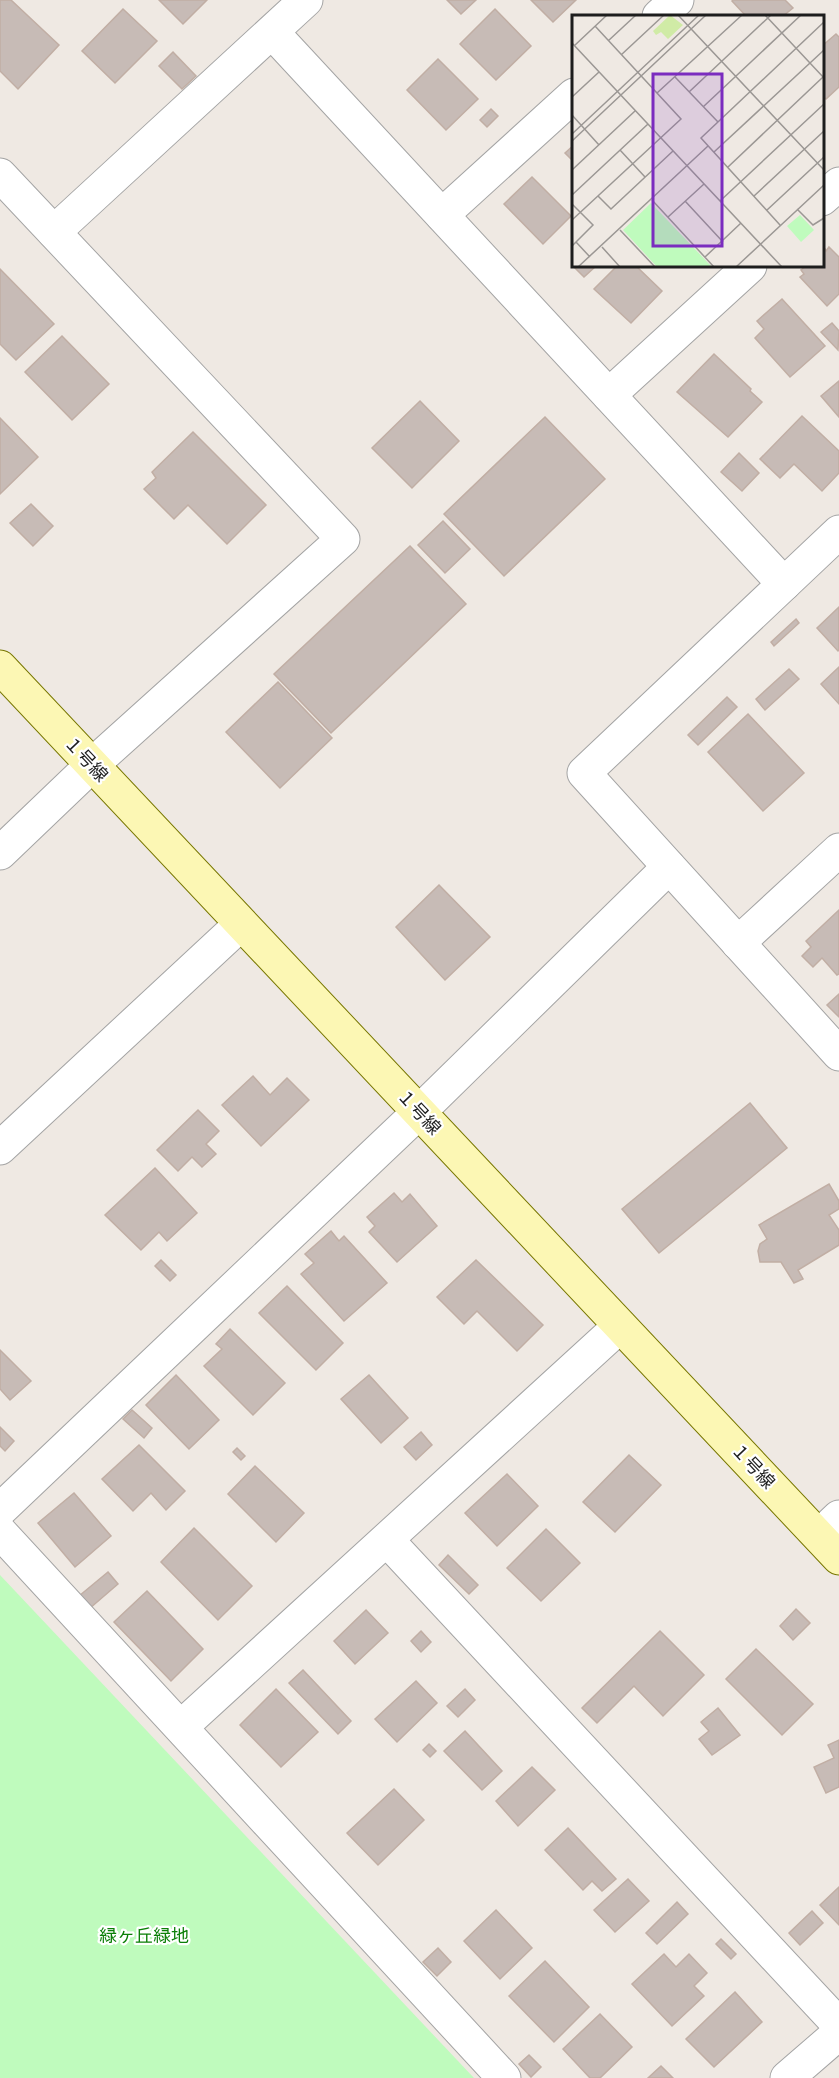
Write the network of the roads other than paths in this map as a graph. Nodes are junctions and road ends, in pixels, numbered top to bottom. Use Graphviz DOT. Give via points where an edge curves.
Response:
graph roads {
  1 [pos="306,0"];
  2 [pos="678,0"];
  3 [pos="660,15"];
  4 [pos="272,32"];
  5 [pos="572,96"];
  6 [pos="0,175"];
  7 [pos="839,184"];
  8 [pos="824,197"];
  9 [pos="442,215"];
  10 [pos="54,232"];
  11 [pos="749,267"];
  12 [pos="609,395"];
  13 [pos="839,532"];
  14 [pos="784,584"];
  15 [pos="0,667"];
  16 [pos="93,765"];
  17 [pos="839,850"];
  18 [pos="0,853"];
  19 [pos="669,867"];
  20 [pos="241,924"];
  21 [pos="738,943"];
  22 [pos="839,1054"];
  23 [pos="419,1112"];
  24 [pos="0,1148"];
  25 [pos="620,1326"];
  26 [pos="0,1510"];
  27 [pos="0,1532"];
  28 [pos="832,1537"];
  29 [pos="387,1540"];
  30 [pos="181,1727"];
  31 [pos="839,2025"];
  32 [pos="839,2032"];
  33 [pos="504,2078"];
  34 [pos="787,2078"];
  1 -- 4 [label="street"];
  2 -- 3 [label="street"];
  4 -- 9 [label="street"];
  4 -- 10 [label="street"];
  5 -- 9 [label="street"];
  6 -- 10 [label="street"];
  7 -- 8 [label="street"];
  9 -- 12 [label="street"];
  10 -- 16 [label="street" via="344,539"];
  11 -- 12 [label="street"];
  12 -- 14 [label="street"];
  13 -- 14 [label="street"];
  14 -- 19 [label="street" via="585,773"];
  15 -- 16 [label="street, １号線"];
  16 -- 18 [label="street"];
  16 -- 20 [label="street, １号線"];
  17 -- 21 [label="street"];
  19 -- 21 [label="street"];
  19 -- 23 [label="street"];
  20 -- 23 [label="street, １号線"];
  20 -- 24 [label="street"];
  21 -- 22 [label="street"];
  23 -- 25 [label="street, １号線"];
  23 -- 26 [label="street"];
  25 -- 28 [label="street, １号線"];
  25 -- 29 [label="street"];
  27 -- 30 [label="street"];
  29 -- 30 [label="street"];
  29 -- 31 [label="street"];
  30 -- 33 [label="street"];
  32 -- 34 [label="street"];
}
